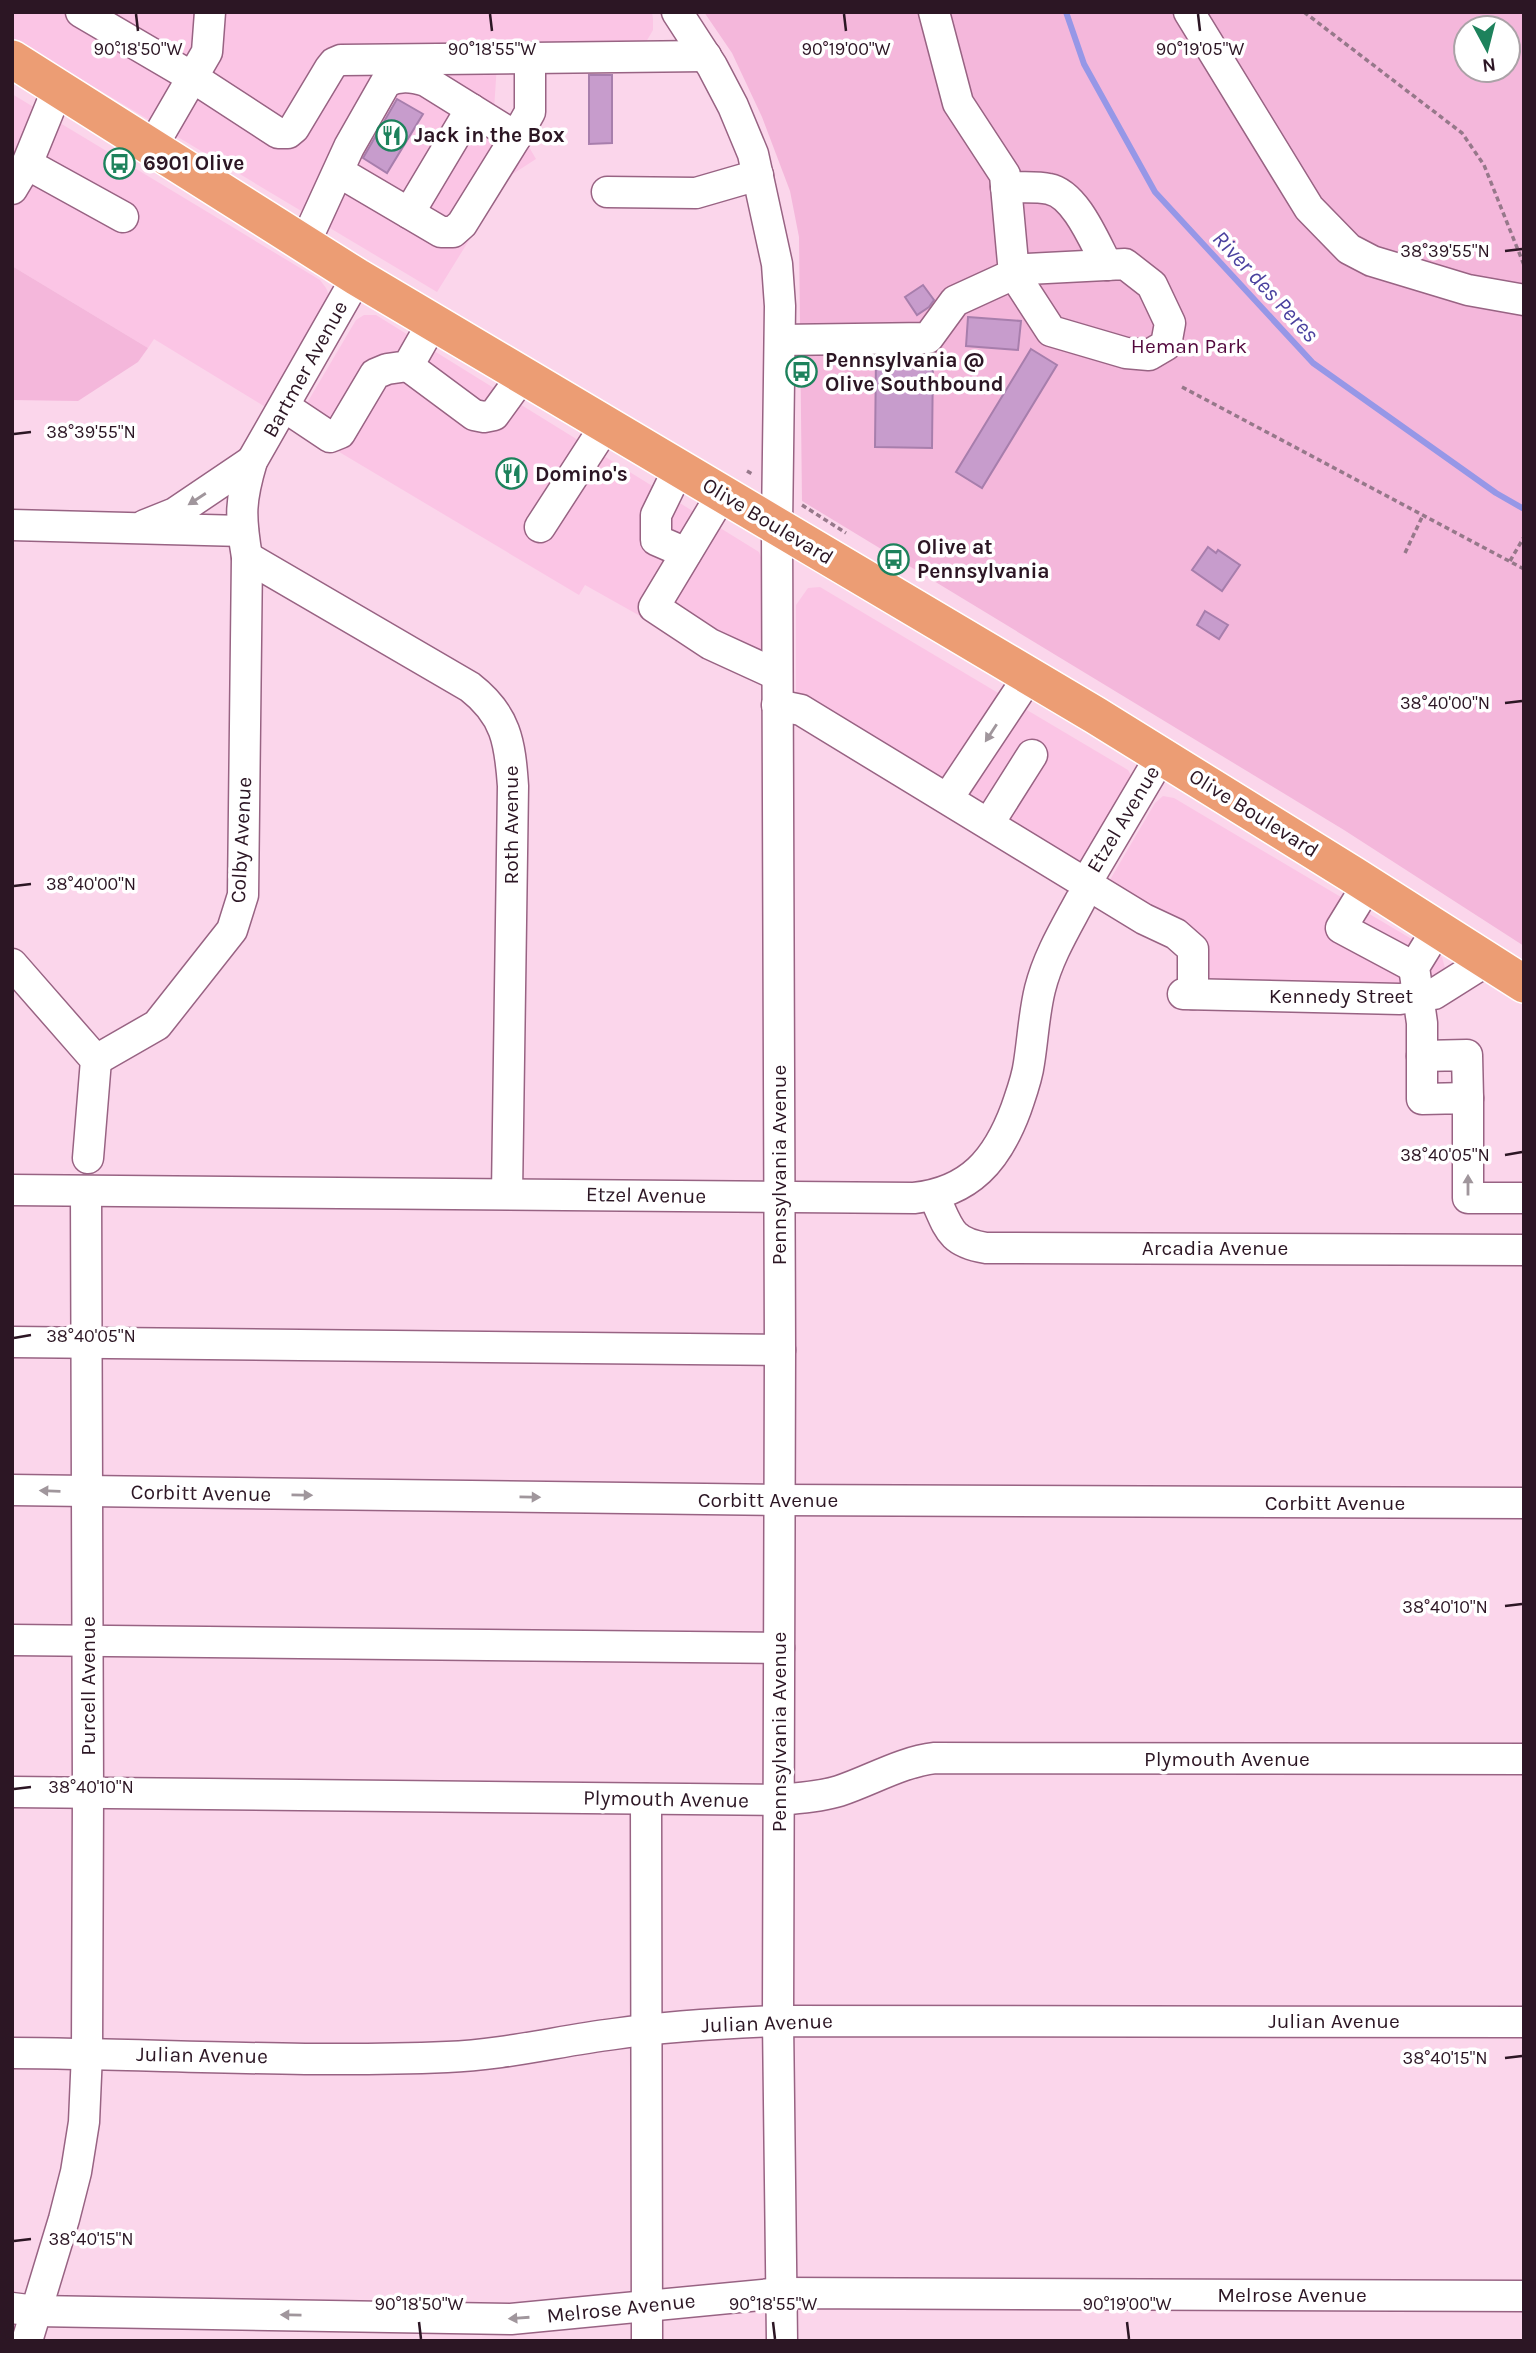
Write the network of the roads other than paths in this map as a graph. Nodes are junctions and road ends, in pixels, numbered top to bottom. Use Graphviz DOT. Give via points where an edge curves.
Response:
graph roads {
  1 [pos="81,12"];
  2 [pos="210,12"];
  3 [pos="677,12"];
  4 [pos="934,12"];
  5 [pos="1189,12"];
  6 [pos="706,56"];
  7 [pos="12,59"];
  8 [pos="530,59"];
  9 [pos="192,77"];
  10 [pos="58,88"];
  11 [pos="467,116"];
  12 [pos="516,137"];
  13 [pos="152,147"];
  14 [pos="343,161"];
  15 [pos="758,175"];
  16 [pos="20,176"];
  17 [pos="1006,187"];
  18 [pos="607,192"];
  19 [pos="409,213"];
  20 [pos="123,217"];
  21 [pos="305,243"];
  22 [pos="1107,265"];
  23 [pos="1014,274"];
  24 [pos="357,277"];
  25 [pos="1524,300"];
  26 [pos="433,322"];
  27 [pos="780,340"];
  28 [pos="408,366"];
  29 [pos="523,376"];
  30 [pos="285,407"];
  31 [pos="606,425"];
  32 [pos="252,461"];
  33 [pos="679,468"];
  34 [pos="722,494"];
  35 [pos="12,525"];
  36 [pos="777,526"];
  37 [pos="540,527"];
  38 [pos="136,528"];
  39 [pos="245,544"];
  40 [pos="686,553"];
  41 [pos="777,670"];
  42 [pos="1029,676"];
  43 [pos="777,705"];
  44 [pos="1032,755"];
  45 [pos="1161,756"];
  46 [pos="948,798"];
  47 [pos="989,823"];
  48 [pos="1368,884"];
  49 [pos="1083,892"];
  50 [pos="1438,928"];
  51 [pos="1488,960"];
  52 [pos="12,964"];
  53 [pos="1414,967"];
  54 [pos="1524,984"];
  55 [pos="1419,996"];
  56 [pos="1422,1056"];
  57 [pos="96,1060"];
  58 [pos="1468,1098"];
  59 [pos="88,1158"];
  60 [pos="12,1190"];
  61 [pos="86,1191"];
  62 [pos="507,1194"];
  63 [pos="934,1196"];
  64 [pos="779,1197"];
  65 [pos="1524,1198"];
  66 [pos="1524,1250"];
  67 [pos="12,1342"];
  68 [pos="86,1342"];
  69 [pos="780,1350"];
  70 [pos="12,1490"];
  71 [pos="87,1492"];
  72 [pos="779,1500"];
  73 [pos="1524,1503"];
  74 [pos="12,1640"];
  75 [pos="88,1641"];
  76 [pos="779,1648"];
  77 [pos="1524,1759"];
  78 [pos="12,1793"];
  79 [pos="88,1794"];
  80 [pos="646,1799"];
  81 [pos="779,1800"];
  82 [pos="778,2021"];
  83 [pos="1524,2022"];
  84 [pos="646,2030"];
  85 [pos="12,2053"];
  86 [pos="87,2053"];
  87 [pos="782,2293"];
  88 [pos="1524,2296"];
  89 [pos="647,2306"];
  90 [pos="24,2309"];
  91 [pos="27,2341"];
  92 [pos="647,2341"];
  93 [pos="782,2341"];
  1 -- 9 [label="street"];
  2 -- 9 [label="street" via="207,51"];
  3 -- 6 [label="street, Pennsylvania Avenue"];
  4 -- 17 [label="street" via="958,103 1005,175"];
  5 -- 25 [label="street" via="1309,208 1349,249 1373,261 1468,290"];
  6 -- 8 [label="street"];
  6 -- 15 [label="street, Pennsylvania Avenue" via="733,106"];
  7 -- 10 [label="main road, Olive Boulevard"];
  8 -- 9 [label="street" via="341,60 334,63 288,133 278,132"];
  8 -- 12 [label="street" via="530,112"];
  9 -- 13 [label="street"];
  10 -- 13 [label="main road, Olive Boulevard"];
  10 -- 16 [label="street"];
  11 -- 12 [label="street"];
  11 -- 14 [label="street" via="426,81 395,78 386,82"];
  11 -- 19 [label="street"];
  12 -- 19 [label="street" via="453,232 441,232"];
  13 -- 21 [label="main road, Olive Boulevard"];
  14 -- 19 [label="street"];
  14 -- 21 [label="street"];
  15 -- 18 [label="street" via="696,193"];
  15 -- 27 [label="street, Pennsylvania Avenue" via="777,264"];
  16 -- 20 [label="street"];
  17 -- 22 [label="street" via="1051,189 1068,198"];
  17 -- 23 [label="street"];
  21 -- 24 [label="main road, Olive Boulevard"];
  22 -- 23 [label="street" via="1027,269"];
  22 -- 23 [label="street" via="1125,264 1152,285 1170,323 1166,345 1149,355 1126,354 1051,331"];
  23 -- 27 [label="street" via="955,301 928,338"];
  24 -- 26 [label="main road, Olive Boulevard"];
  24 -- 30 [label="street, Bartmer Avenue"];
  26 -- 28 [label="street"];
  26 -- 29 [label="main road, Olive Boulevard"];
  27 -- 36 [label="street, Pennsylvania Avenue"];
  28 -- 29 [label="street" via="474,415 484,417 494,415"];
  28 -- 30 [label="street" via="375,374 340,433 330,437"];
  29 -- 31 [label="main road, Olive Boulevard"];
  30 -- 32 [label="street, Bartmer Avenue"];
  31 -- 33 [label="main road, Olive Boulevard"];
  31 -- 37 [label="street"];
  32 -- 38 [label="street, Bartmer Avenue, one-way" via="175,513"];
  32 -- 39 [label="street, Bartmer Avenue" via="241,506"];
  33 -- 34 [label="main road, Olive Boulevard"];
  33 -- 40 [label="street" via="656,515 656,540"];
  34 -- 36 [label="main road, Olive Boulevard"];
  34 -- 40 [label="street"];
  35 -- 38 [label="street, Bartmer Avenue"];
  36 -- 41 [label="street, Pennsylvania Avenue"];
  36 -- 42 [label="main road, Olive Boulevard"];
  38 -- 39 [label="street, Bartmer Avenue"];
  39 -- 57 [label="street, Colby Avenue" via="243,895 232,930 157,1025"];
  39 -- 62 [label="street, Roth Avenue" via="470,687 498,716 509,747 513,786"];
  40 -- 41 [label="street" via="654,607 710,644 769,671"];
  41 -- 43 [label="street, Pennsylvania Avenue"];
  42 -- 45 [label="main road, Olive Boulevard"];
  42 -- 46 [label="street, one-way"];
  43 -- 46 [label="street" via="801,710"];
  43 -- 64 [label="street, Pennsylvania Avenue"];
  44 -- 47 [label="street"];
  45 -- 48 [label="main road, Olive Boulevard"];
  45 -- 49 [label="street, Etzel Avenue"];
  46 -- 47 [label="street"];
  47 -- 49 [label="street"];
  48 -- 50 [label="main road, Olive Boulevard"];
  48 -- 53 [label="street" via="1341,928"];
  49 -- 55 [label="street, Kennedy Street" via="1176,934 1193,949 1188,994"];
  49 -- 63 [label="street, Etzel Avenue" via="1040,988 1029,1066 1001,1141 990,1160 967,1181"];
  50 -- 51 [label="main road, Olive Boulevard"];
  50 -- 53 [label="street"];
  51 -- 54 [label="main road, Olive Boulevard"];
  51 -- 55 [label="street, Kennedy Street" via="1434,994"];
  52 -- 57 [label="street"];
  53 -- 55 [label="street"];
  55 -- 56 [label="street"];
  56 -- 58 [label="street" via="1467,1055"];
  56 -- 58 [label="street" via="1422,1100"];
  57 -- 59 [label="street"];
  65 -- 58 [label="street, one-way" via="1468,1198"];
  60 -- 61 [label="street, Etzel Avenue"];
  61 -- 62 [label="street, Etzel Avenue"];
  61 -- 68 [label="street, Purcell Avenue"];
  62 -- 64 [label="street, Etzel Avenue"];
  63 -- 64 [label="street, Etzel Avenue"];
  63 -- 66 [label="street, Arcadia Avenue" via="955,1238 986,1248"];
  64 -- 69 [label="street, Pennsylvania Avenue"];
  67 -- 68 [label="street"];
  68 -- 69 [label="street"];
  68 -- 71 [label="street, Purcell Avenue"];
  69 -- 72 [label="street, Pennsylvania Avenue"];
  71 -- 70 [label="street, Corbitt Avenue, one-way"];
  71 -- 72 [label="street, Corbitt Avenue, one-way"];
  71 -- 75 [label="street, Purcell Avenue"];
  72 -- 73 [label="street, Corbitt Avenue"];
  72 -- 76 [label="street, Pennsylvania Avenue"];
  74 -- 75 [label="street"];
  75 -- 76 [label="street"];
  75 -- 79 [label="street, Purcell Avenue"];
  76 -- 81 [label="street, Pennsylvania Avenue"];
  77 -- 81 [label="street, Plymouth Avenue" via="934,1758 837,1792"];
  78 -- 79 [label="street, Plymouth Avenue"];
  79 -- 80 [label="street, Plymouth Avenue"];
  79 -- 86 [label="street, Purcell Avenue"];
  80 -- 81 [label="street, Plymouth Avenue"];
  80 -- 84 [label="street"];
  81 -- 82 [label="street, Pennsylvania Avenue"];
  82 -- 83 [label="street, Julian Avenue"];
  82 -- 84 [label="street, Julian Avenue"];
  82 -- 87 [label="street, Pennsylvania Avenue"];
  84 -- 86 [label="street, Julian Avenue" via="446,2057"];
  84 -- 89 [label="street"];
  85 -- 86 [label="street, Julian Avenue"];
  86 -- 90 [label="street, Purcell Avenue" via="76,2172"];
  87 -- 88 [label="street, Melrose Avenue"];
  87 -- 89 [label="street, Melrose Avenue"];
  87 -- 93 [label="street, Pennsylvania Avenue"];
  89 -- 90 [label="street, Melrose Avenue, one-way" via="511,2319"];
  89 -- 92 [label="street"];
  90 -- 91 [label="street, Purcell Avenue"];
}
